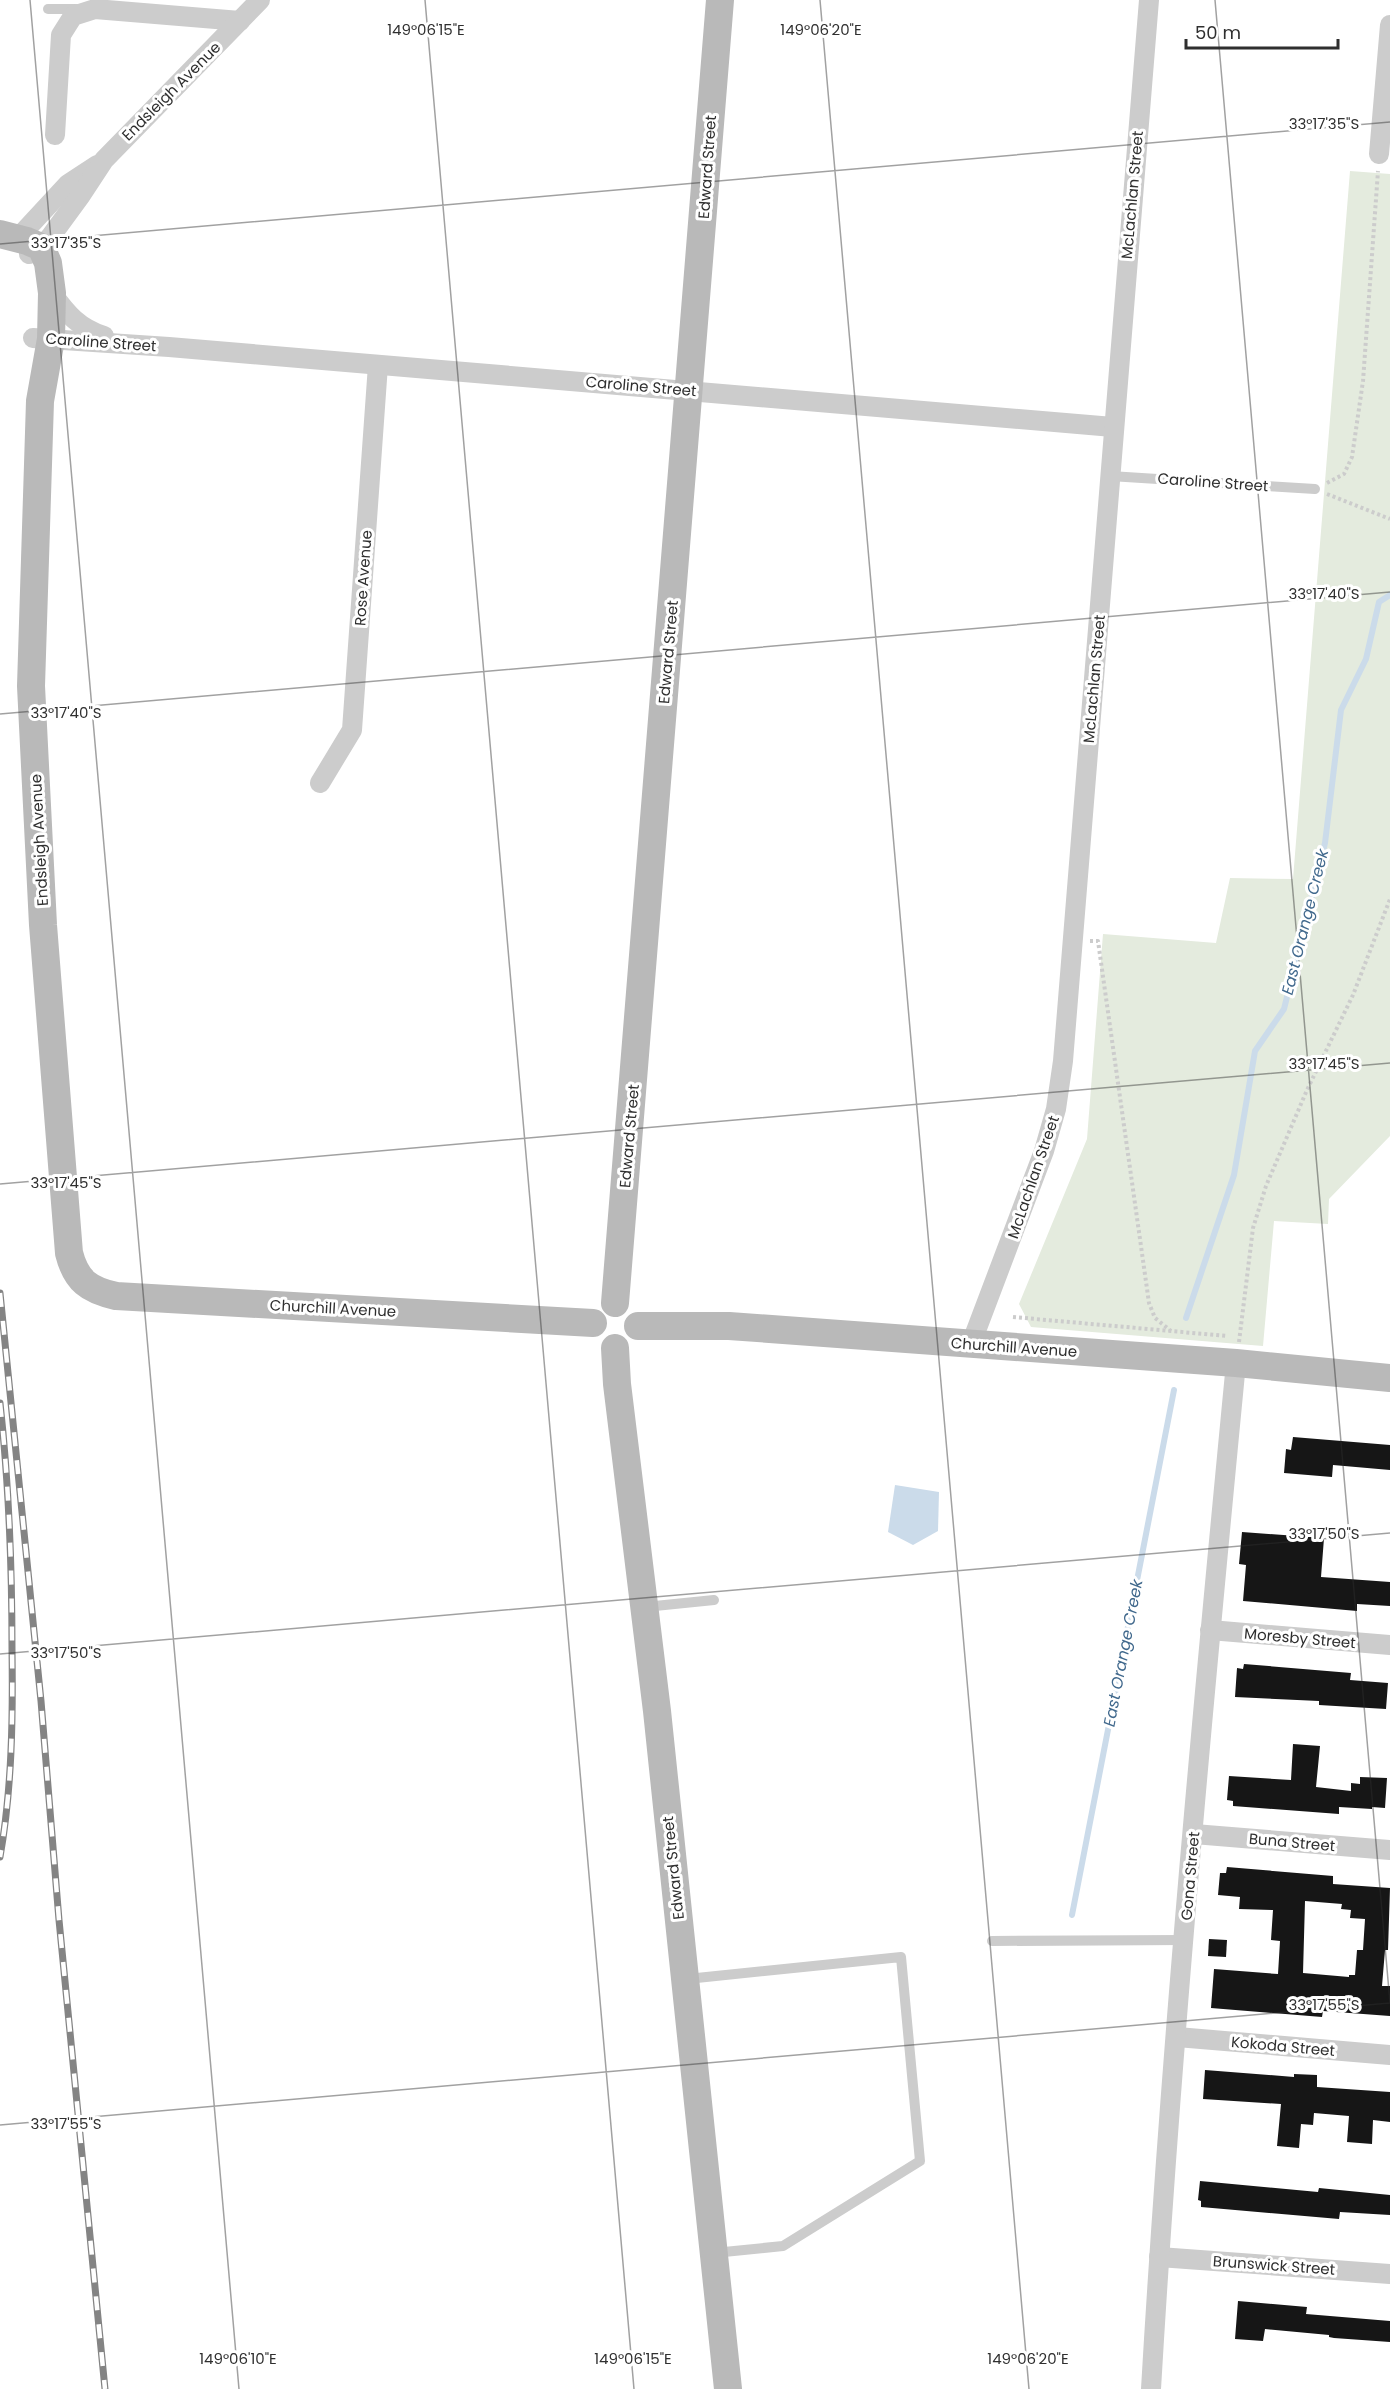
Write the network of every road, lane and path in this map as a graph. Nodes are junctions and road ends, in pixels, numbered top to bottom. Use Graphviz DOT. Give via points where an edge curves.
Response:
graph roads {
  1 [pos="260,0"];
  2 [pos="720,0"];
  3 [pos="1149,0"];
  4 [pos="48,9"];
  5 [pos="95,9"];
  6 [pos="240,21"];
  7 [pos="1390,25"];
  8 [pos="55,135"];
  9 [pos="1379,154"];
  10 [pos="19,242"];
  11 [pos="52,293"];
  12 [pos="42,338"];
  13 [pos="169,347"];
  14 [pos="378,365"];
  15 [pos="689,390"];
  16 [pos="1113,427"];
  17 [pos="1110,476"];
  18 [pos="1315,489"];
  19 [pos="1390,519"];
  20 [pos="320,783"];
  21 [pos="1390,899"];
  22 [pos="1073,940"];
  23 [pos="78,1276"];
  24 [pos="615,1303"];
  25 [pos="1013,1317"];
  26 [pos="593,1323"];
  27 [pos="638,1326"];
  28 [pos="1171,1331"];
  29 [pos="971,1344"];
  30 [pos="615,1348"];
  31 [pos="1238,1350"];
  32 [pos="1390,1378"];
  33 [pos="714,1600"];
  34 [pos="644,1607"];
  35 [pos="1210,1630"];
  36 [pos="1390,1645"];
  37 [pos="1194,1834"];
  38 [pos="1390,1850"];
  39 [pos="1184,1940"];
  40 [pos="992,1941"];
  41 [pos="685,1980"];
  42 [pos="1177,2037"];
  43 [pos="1390,2055"];
  44 [pos="714,2253"];
  45 [pos="1159,2257"];
  46 [pos="1390,2274"];
  47 [pos="728,2389"];
  48 [pos="1151,2389"];
  1 -- 6 [label="street, Endsleigh Avenue"];
  2 -- 15 [label="street, Edward Street"];
  3 -- 16 [label="street, McLachlan Street"];
  4 -- 5 [label="lane"];
  5 -- 6 [label="street, Endsleigh Avenue"];
  5 -- 8 [label="street" via="73,16 61,35"];
  6 -- 10 [label="street, Endsleigh Avenue" via="104,160 68,184"];
  7 -- 9 [label="street"];
  9 -- 18 [label="path" via="1363,381 1352,457 1344,474"];
  10 -- 11 [label="street, Endsleigh Avenue" via="48,263"];
  10 -- 12 [label="street, Endsleigh Avenue" via="33,286"];
  11 -- 12 [label="street, Endsleigh Avenue"];
  11 -- 13 [label="street, Caroline Street" via="82,328 103,336"];
  12 -- 13 [label="street, Caroline Street"];
  12 -- 23 [label="street, Endsleigh Avenue" via="31,686 43,925 69,1253"];
  13 -- 14 [label="street, Caroline Street"];
  14 -- 15 [label="street, Caroline Street"];
  14 -- 20 [label="street, Rose Avenue" via="352,730"];
  15 -- 16 [label="street, Caroline Street"];
  15 -- 24 [label="street, Edward Street"];
  16 -- 17 [label="street, McLachlan Street"];
  17 -- 18 [label="lane, Caroline Street"];
  17 -- 22 [label="street, McLachlan Street"];
  18 -- 19 [label="path"];
  21 -- 31 [label="path" via="1349,1005 1266,1186 1253,1228"];
  22 -- 28 [label="path" via="1098,941 1149,1303 1155,1318"];
  22 -- 29 [label="street, McLachlan Street" via="1056,1109 1030,1193"];
  23 -- 26 [label="street, Churchill Avenue" via="100,1293 116,1296"];
  24 -- 26 [label="street" via="603,1307"];
  24 -- 27 [label="street" via="633,1312"];
  25 -- 28 [label="path"];
  26 -- 30 [label="street" via="596,1337"];
  27 -- 29 [label="street, Churchill Avenue" via="729,1326"];
  27 -- 30 [label="street" via="628,1344"];
  28 -- 31 [label="path"];
  29 -- 31 [label="street, Churchill Avenue"];
  30 -- 34 [label="street, Edward Street"];
  31 -- 32 [label="street, Churchill Avenue"];
  31 -- 35 [label="street, Gona Street"];
  33 -- 34 [label="lane"];
  34 -- 41 [label="street, Edward Street"];
  35 -- 36 [label="street, Moresby Street"];
  35 -- 37 [label="street, Gona Street"];
  37 -- 38 [label="street, Buna Street"];
  37 -- 39 [label="street, Gona Street"];
  39 -- 40 [label="lane"];
  39 -- 42 [label="street, Gona Street"];
  41 -- 44 [label="street, Edward Street"];
  41 -- 44 [label="lane" via="901,1957 920,2161 783,2246"];
  42 -- 43 [label="street, Kokoda Street"];
  42 -- 45 [label="street, Gona Street"];
  44 -- 47 [label="street, Edward Street"];
  45 -- 46 [label="street, Brunswick Street"];
  45 -- 48 [label="street, Gona Street"];
}
